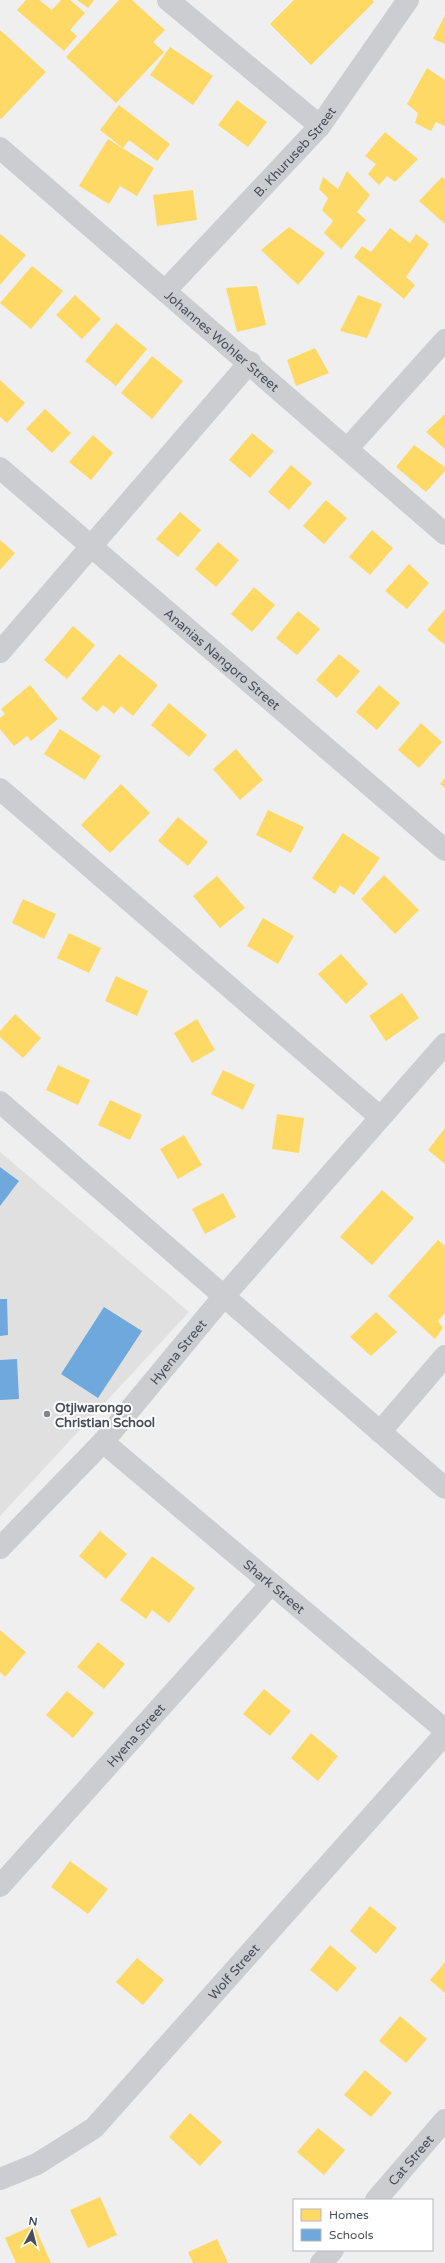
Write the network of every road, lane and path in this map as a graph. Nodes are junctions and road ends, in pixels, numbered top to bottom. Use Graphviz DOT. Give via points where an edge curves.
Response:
graph roads {
  1 [pos="168,0"];
  2 [pos="408,0"];
  3 [pos="320,126"];
  4 [pos="0,148"];
  5 [pos="166,290"];
  6 [pos="445,340"];
  7 [pos="250,362"];
  8 [pos="348,448"];
  9 [pos="0,468"];
  10 [pos="445,534"];
  11 [pos="91,548"];
  12 [pos="0,652"];
  13 [pos="0,789"];
  14 [pos="445,850"];
  15 [pos="445,1044"];
  16 [pos="0,1102"];
  17 [pos="380,1117"];
  18 [pos="224,1296"];
  19 [pos="445,1356"];
  20 [pos="380,1432"];
  21 [pos="103,1442"];
  22 [pos="445,1488"];
  23 [pos="0,1548"];
  24 [pos="271,1584"];
  25 [pos="445,1730"];
  26 [pos="445,1734"];
  27 [pos="0,1886"];
  28 [pos="445,2120"];
  29 [pos="0,2179"];
  30 [pos="377,2199"];
  31 [pos="332,2251"];
  32 [pos="321,2263"];
  1 -- 3 [label="street"];
  2 -- 3 [label="street, B. Khuruseb Street"];
  3 -- 5 [label="street, B. Khuruseb Street"];
  4 -- 5 [label="street, Johannes Wohler Street"];
  5 -- 7 [label="street, Johannes Wohler Street"];
  6 -- 8 [label="street"];
  7 -- 8 [label="street, Johannes Wohler Street"];
  7 -- 11 [label="street"];
  8 -- 10 [label="street, Johannes Wohler Street"];
  9 -- 11 [label="street, Ananias Nangoro Street"];
  11 -- 12 [label="street"];
  11 -- 14 [label="street, Ananias Nangoro Street"];
  13 -- 17 [label="street"];
  15 -- 17 [label="street, Hyena Street"];
  16 -- 18 [label="street"];
  17 -- 18 [label="street, Hyena Street"];
  18 -- 20 [label="street"];
  18 -- 21 [label="street, Hyena Street"];
  19 -- 20 [label="street"];
  20 -- 22 [label="street"];
  21 -- 23 [label="street, Hyena Street"];
  21 -- 24 [label="street, Shark Street"];
  24 -- 25 [label="street, Shark Street"];
  24 -- 27 [label="street, Hyena Street"];
  26 -- 29 [label="street, Wolf Street" via="94,2128 37,2164"];
  28 -- 30 [label="street, Cat Street"];
  31 -- 32 [label="street"];
}
